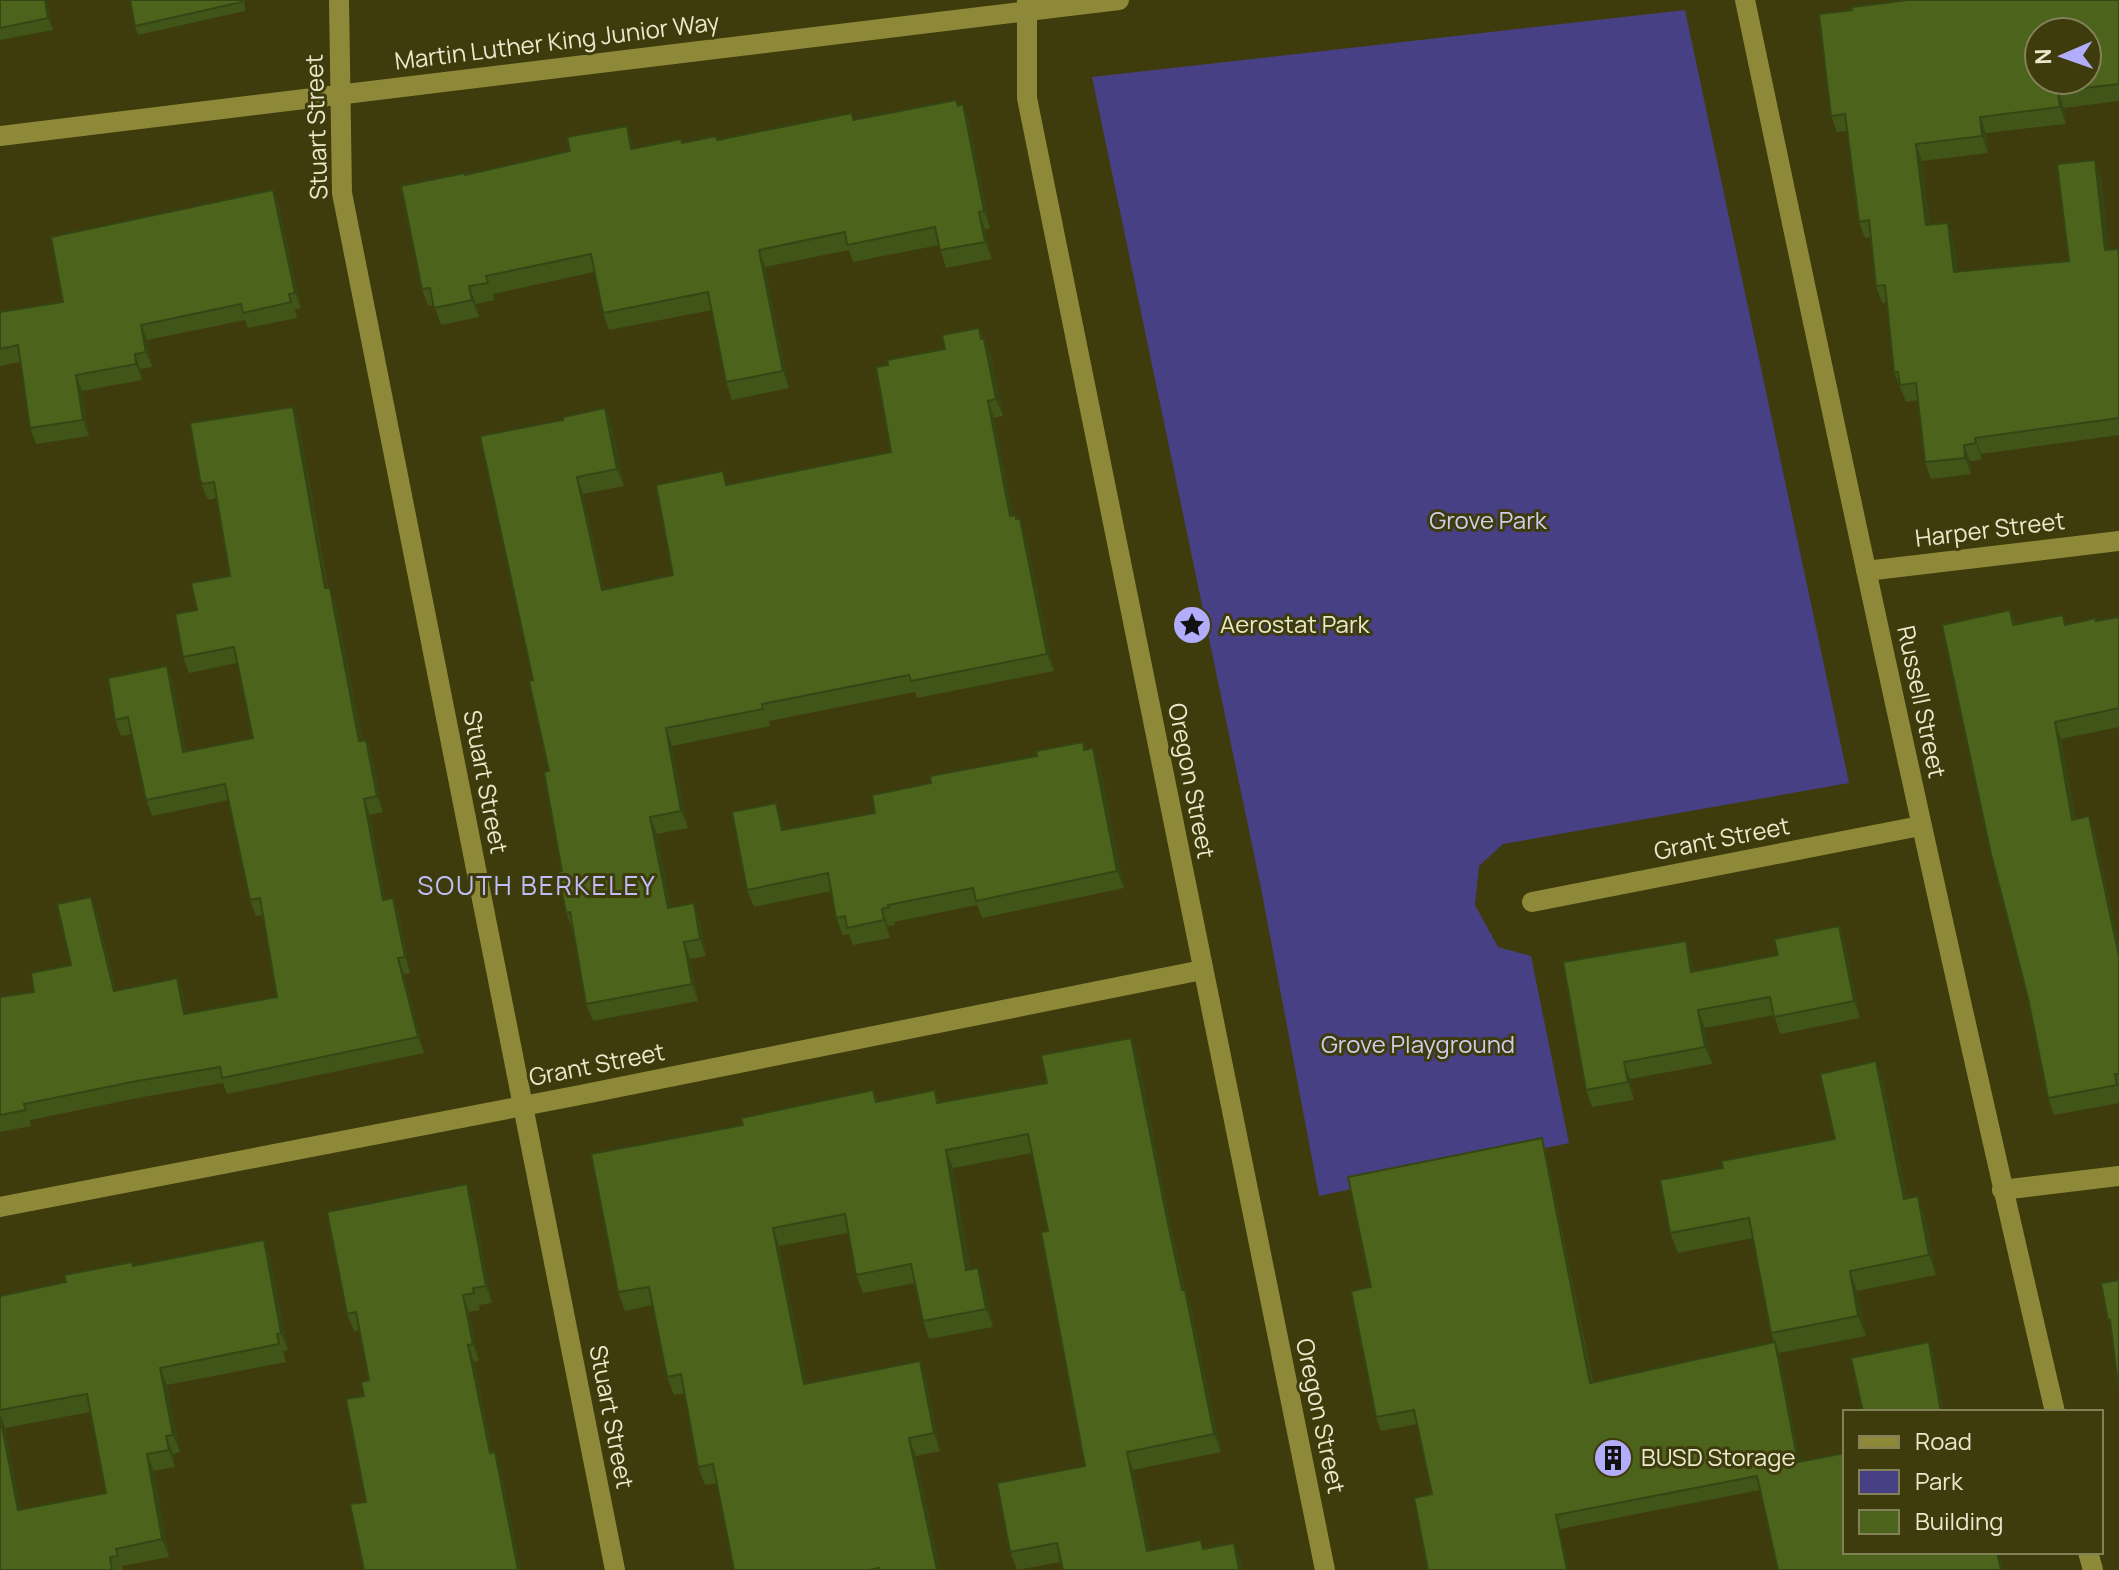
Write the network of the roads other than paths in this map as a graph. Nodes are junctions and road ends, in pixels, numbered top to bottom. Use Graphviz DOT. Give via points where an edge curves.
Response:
graph roads {
  1 [pos="339,0"];
  2 [pos="1119,0"];
  3 [pos="1745,0"];
  4 [pos="1027,6"];
  5 [pos="341,94"];
  6 [pos="0,136"];
  7 [pos="2119,541"];
  8 [pos="1866,571"];
  9 [pos="1920,826"];
  10 [pos="1532,902"];
  11 [pos="1202,970"];
  12 [pos="522,1106"];
  13 [pos="2119,1176"];
  14 [pos="2002,1190"];
  15 [pos="0,1207"];
  16 [pos="2055,1410"];
  17 [pos="615,1570"];
  18 [pos="1325,1570"];
  1 -- 5 [label="street, Stuart Street"];
  2 -- 4 [label="street, Martin Luther King Junior Way"];
  3 -- 8 [label="street, Russell Street"];
  4 -- 5 [label="street, Martin Luther King Junior Way"];
  4 -- 11 [label="street, Oregon Street" via="1027,98"];
  5 -- 6 [label="street, Martin Luther King Junior Way"];
  5 -- 12 [label="street, Stuart Street" via="342,193"];
  7 -- 8 [label="street, Harper Street"];
  8 -- 9 [label="street, Russell Street"];
  9 -- 10 [label="street, Grant Street"];
  9 -- 14 [label="street, Russell Street"];
  11 -- 12 [label="street, Grant Street"];
  11 -- 18 [label="street, Oregon Street"];
  12 -- 15 [label="street, Grant Street"];
  12 -- 17 [label="street, Stuart Street"];
  13 -- 14 [label="street"];
  14 -- 16 [label="street, Russell Street"];
}
